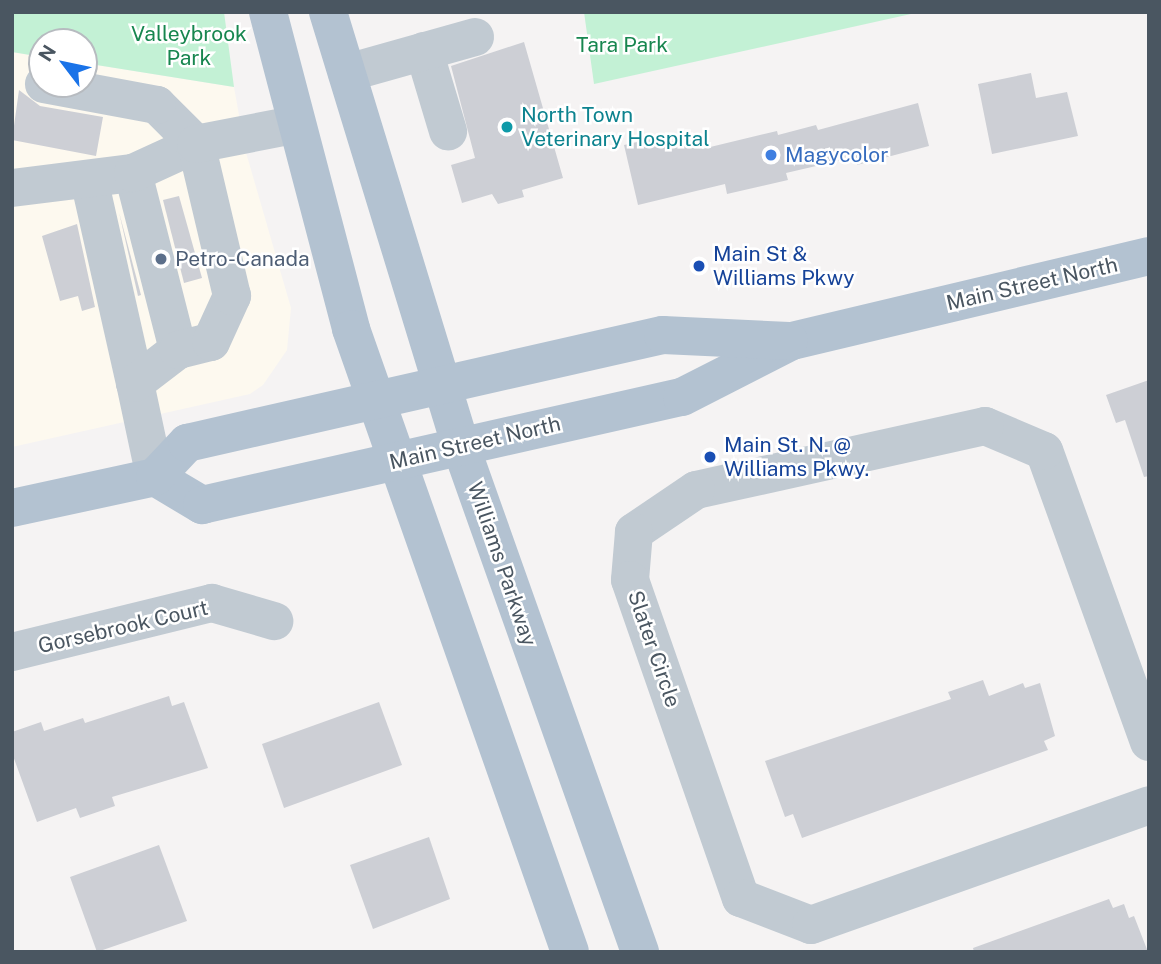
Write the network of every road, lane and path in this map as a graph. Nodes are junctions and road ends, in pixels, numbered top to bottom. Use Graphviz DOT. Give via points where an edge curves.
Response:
graph roads {
  1 [pos="268,12"];
  2 [pos="328,12"];
  3 [pos="475,37"];
  4 [pos="424,51"];
  5 [pos="347,73"];
  6 [pos="98,94"];
  7 [pos="294,125"];
  8 [pos="448,131"];
  9 [pos="196,145"];
  10 [pos="132,173"];
  11 [pos="89,179"];
  12 [pos="12,188"];
  13 [pos="1149,256"];
  14 [pos="792,341"];
  15 [pos="178,350"];
  16 [pos="135,383"];
  17 [pos="441,384"];
  18 [pos="375,400"];
  19 [pos="461,446"];
  20 [pos="396,461"];
  21 [pos="155,477"];
  22 [pos="12,508"];
  23 [pos="274,621"];
  24 [pos="12,652"];
  25 [pos="1149,742"];
  26 [pos="1149,805"];
  27 [pos="570,952"];
  28 [pos="640,952"];
  1 -- 7 [label="main road"];
  2 -- 5 [label="main road, Williams Parkway"];
  3 -- 4 [label="street"];
  4 -- 5 [label="street"];
  4 -- 8 [label="street"];
  5 -- 17 [label="main road, Williams Parkway"];
  6 -- 9 [label="street" via="157,105"];
  7 -- 9 [label="street"];
  7 -- 18 [label="main road"];
  9 -- 10 [label="street"];
  9 -- 15 [label="street" via="232,296 211,342"];
  10 -- 11 [label="street"];
  10 -- 15 [label="street"];
  11 -- 12 [label="street"];
  11 -- 16 [label="street"];
  13 -- 14 [label="main road, Main Street North"];
  14 -- 17 [label="main road, Main Street North" via="663,335"];
  14 -- 19 [label="main road, Main Street North" via="682,397"];
  15 -- 16 [label="street"];
  16 -- 21 [label="street"];
  17 -- 18 [label="main road, Main Street North"];
  17 -- 19 [label="main road, Williams Parkway"];
  18 -- 20 [label="main road"];
  18 -- 21 [label="main road, Main Street North" via="187,443"];
  19 -- 20 [label="main road, Main Street North"];
  19 -- 28 [label="main road, Williams Parkway"];
  20 -- 21 [label="main road, Main Street North" via="202,505"];
  20 -- 27 [label="main road"];
  21 -- 22 [label="main road"];
  23 -- 24 [label="street, Gorsebrook Court" via="212,604"];
  25 -- 26 [label="street, Slater Circle" via="1044,451 985,426 696,490 634,532 631,580 741,898 811,925"];
}
